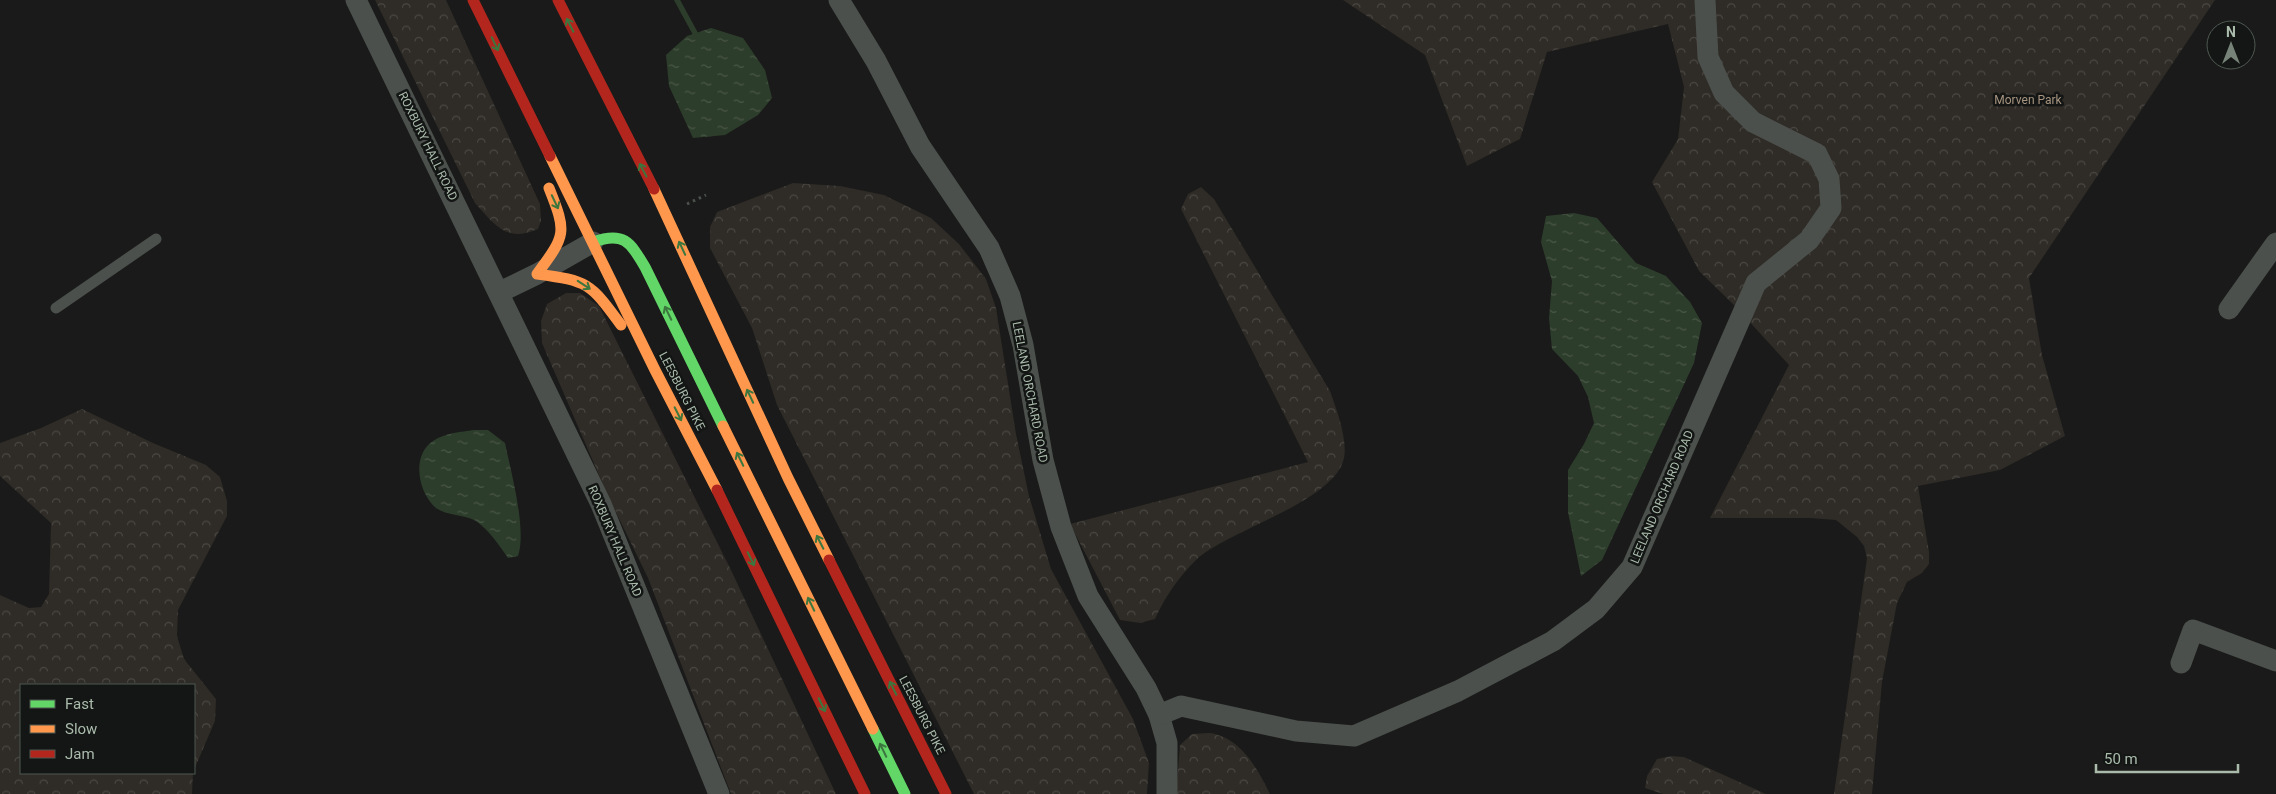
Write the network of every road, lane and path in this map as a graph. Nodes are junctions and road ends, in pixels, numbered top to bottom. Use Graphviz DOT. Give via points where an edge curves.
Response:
graph roads {
  1 [pos="356,0"];
  2 [pos="473,0"];
  3 [pos="558,0"];
  4 [pos="839,0"];
  5 [pos="1705,0"];
  6 [pos="516,89"];
  7 [pos="156,239"];
  8 [pos="593,242"];
  9 [pos="2276,243"];
  10 [pos="537,274"];
  11 [pos="500,292"];
  12 [pos="56,308"];
  13 [pos="2228,309"];
  14 [pos="655,370"];
  15 [pos="2276,661"];
  16 [pos="2181,663"];
  17 [pos="1159,715"];
  18 [pos="719,794"];
  19 [pos="865,794"];
  20 [pos="905,794"];
  21 [pos="946,794"];
  22 [pos="1167,794"];
  1 -- 11 [label="street, ROXBURY HALL ROAD"];
  2 -- 6 [label="highway, LEESBURG PIKE, one-way"];
  21 -- 3 [label="highway, LEESBURG PIKE, one-way" via="788,478 666,213"];
  4 -- 17 [label="street, LEELAND ORCHARD ROAD" via="876,61 920,146 989,248 1010,296 1023,345 1043,460 1066,542 1088,596 1146,688"];
  5 -- 17 [label="street, LEELAND ORCHARD ROAD" via="1708,57 1724,93 1754,122 1817,154 1829,179 1831,208 1808,240 1756,284 1632,567 1596,609 1553,641 1458,691 1354,736 1296,730 1181,706"];
  6 -- 8 [label="highway, LEESBURG PIKE"];
  6 -- 10 [label="highway, one-way" via="560,212 562,233 558,244"];
  7 -- 12 [label="lane"];
  8 -- 10 [label="street"];
  8 -- 14 [label="highway, LEESBURG PIKE"];
  20 -- 8 [label="highway, one-way" via="645,267 632,245 620,237 609,236"];
  9 -- 13 [label="street"];
  10 -- 11 [label="street"];
  10 -- 14 [label="highway, one-way" via="576,280 588,287 602,299"];
  11 -- 18 [label="street, ROXBURY HALL ROAD" via="601,504"];
  14 -- 19 [label="highway, LEESBURG PIKE, one-way" via="711,477"];
  15 -- 16 [label="street" via="2193,630"];
  17 -- 22 [label="street, LEELAND ORCHARD ROAD" via="1167,744"];
}
